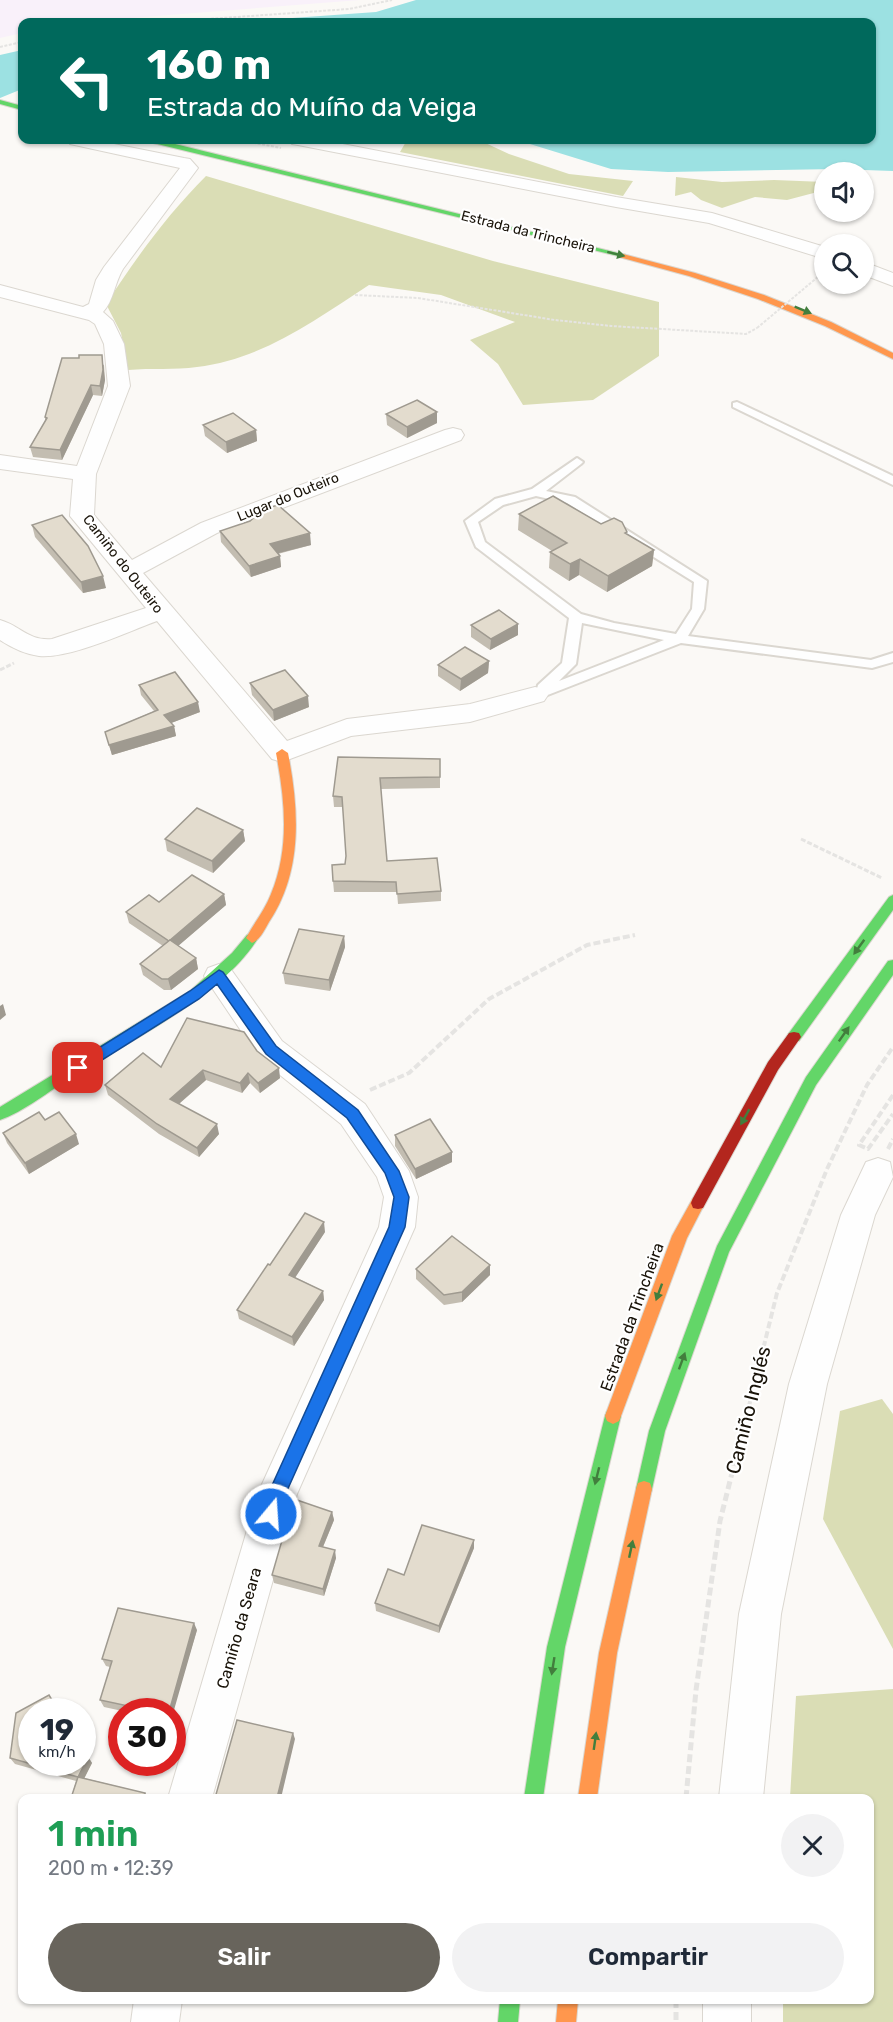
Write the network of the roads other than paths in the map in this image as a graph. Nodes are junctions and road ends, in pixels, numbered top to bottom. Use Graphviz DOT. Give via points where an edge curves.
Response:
graph roads {
  1 [pos="0,92"];
  2 [pos="18,97"];
  3 [pos="0,102"];
  4 [pos="18,107"];
  5 [pos="91,144"];
  6 [pos="168,144"];
  7 [pos="211,144"];
  8 [pos="318,144"];
  9 [pos="814,250"];
  10 [pos="716,267"];
  11 [pos="874,272"];
  12 [pos="893,280"];
  13 [pos="0,291"];
  14 [pos="88,312"];
  15 [pos="893,356"];
  16 [pos="737,405"];
  17 [pos="453,435"];
  18 [pos="0,462"];
  19 [pos="578,462"];
  20 [pos="85,474"];
  21 [pos="893,481"];
  22 [pos="536,492"];
  23 [pos="129,571"];
  24 [pos="161,611"];
  25 [pos="576,617"];
  26 [pos="0,628"];
  27 [pos="680,639"];
  28 [pos="893,657"];
  29 [pos="535,695"];
  30 [pos="282,753"];
  31 [pos="893,900"];
  32 [pos="893,965"];
  33 [pos="219,975"];
  34 [pos="0,1114"];
  35 [pos="868,1159"];
  36 [pos="191,1794"];
  37 [pos="534,1794"];
  38 [pos="588,1794"];
  39 [pos="741,1794"];
  40 [pos="157,2004"];
  41 [pos="510,2004"];
  42 [pos="568,2004"];
  43 [pos="727,2004"];
  44 [pos="155,2022"];
  45 [pos="508,2022"];
  46 [pos="566,2022"];
  47 [pos="727,2022"];
  1 -- 2 [label="main road"];
  3 -- 4 [label="main road"];
  5 -- 14 [label="street" via="188,165 187,174 106,280 98,307"];
  6 -- 15 [label="main road, Estrada da Trincheira, one-way" via="686,271 805,310"];
  7 -- 10 [label="main road, Estrada da Trincheira"];
  8 -- 9 [label="street" via="712,218"];
  11 -- 12 [label="street"];
  13 -- 14 [label="street"];
  14 -- 20 [label="street, Camiño do Outeiro" via="103,321 114,344 119,386"];
  16 -- 21 [label="lane"];
  17 -- 23 [label="street, Lugar do Outeiro" via="209,528"];
  18 -- 20 [label="street"];
  19 -- 22 [label="lane"];
  20 -- 23 [label="street, Camiño do Outeiro" via="82,516"];
  22 -- 25 [label="lane" via="499,501 471,521 480,544"];
  22 -- 27 [label="lane" via="571,500 701,581 698,609"];
  23 -- 24 [label="street, Camiño do Outeiro"];
  24 -- 26 [label="street" via="54,648 19,641"];
  24 -- 30 [label="street, Camiño do Outeiro"];
  25 -- 27 [label="lane"];
  25 -- 29 [label="lane" via="569,664"];
  27 -- 28 [label="lane" via="872,664"];
  27 -- 29 [label="lane"];
  29 -- 30 [label="street" via="470,713 347,728"];
  30 -- 33 [label="main road" via="292,806 291,855 279,895 263,925"];
  31 -- 37 [label="main road, Estrada da Trincheira, one-way" via="773,1066 680,1236 609,1426 556,1647"];
  38 -- 32 [label="main road, one-way" via="608,1653 657,1431 722,1251 811,1081"];
  33 -- 34 [label="main road" via="195,995"];
  33 -- 36 [label="street, Camiño da Seara" via="271,1050 352,1114 392,1171 401,1197 397,1227 278,1492"];
  35 -- 39 [label="street" via="858,1215 808,1384 760,1614"];
  40 -- 44 [label="street"];
  41 -- 45 [label="main road"];
  42 -- 46 [label="main road"];
  43 -- 47 [label="street"];
}
